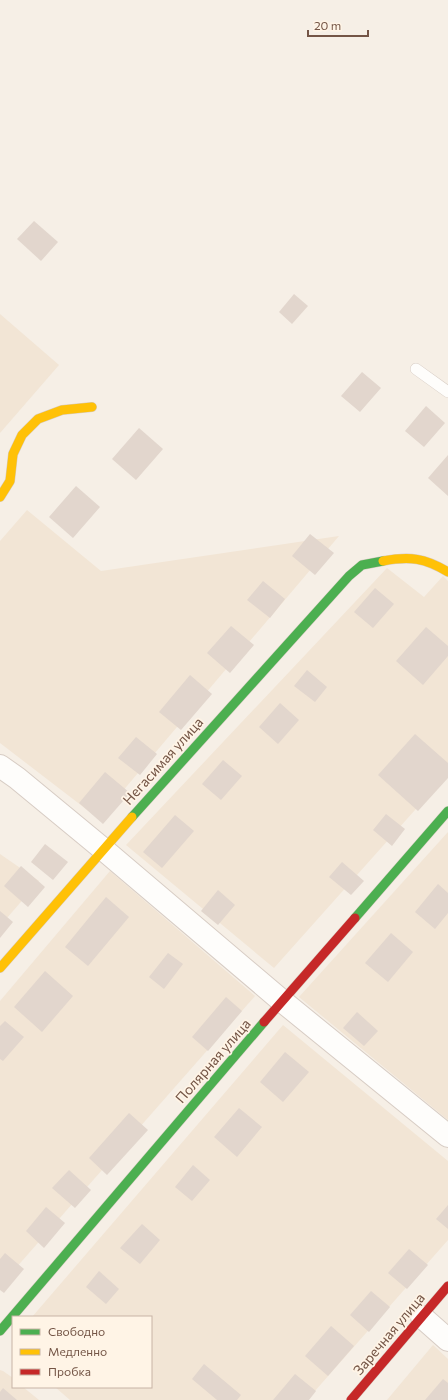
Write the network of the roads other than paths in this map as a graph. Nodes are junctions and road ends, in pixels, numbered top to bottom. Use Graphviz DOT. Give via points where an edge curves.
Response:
graph roads {
  1 [pos="416,369"];
  2 [pos="448,392"];
  3 [pos="92,407"];
  4 [pos="0,497"];
  5 [pos="448,572"];
  6 [pos="0,766"];
  7 [pos="448,810"];
  8 [pos="103,849"];
  9 [pos="0,968"];
  10 [pos="282,1001"];
  11 [pos="448,1136"];
  12 [pos="448,1286"];
  13 [pos="13,1316"];
  14 [pos="12,1317"];
  15 [pos="422,1317"];
  16 [pos="0,1331"];
  17 [pos="448,1340"];
  18 [pos="351,1400"];
  1 -- 2 [label="lane"];
  3 -- 4 [label="street" via="62,410 38,419 22,435 14,454 10,480"];
  5 -- 8 [label="street, Негасимая улица" via="433,563 398,558 362,565"];
  6 -- 8 [label="street"];
  7 -- 10 [label="street, Полярная улица"];
  8 -- 9 [label="street, Негасимая улица"];
  8 -- 10 [label="street"];
  10 -- 11 [label="street"];
  10 -- 13 [label="street, Полярная улица"];
  12 -- 15 [label="street, Заречная улица"];
  14 -- 16 [label="street, Полярная улица"];
  15 -- 17 [label="street"];
  15 -- 18 [label="street, Заречная улица"];
}
